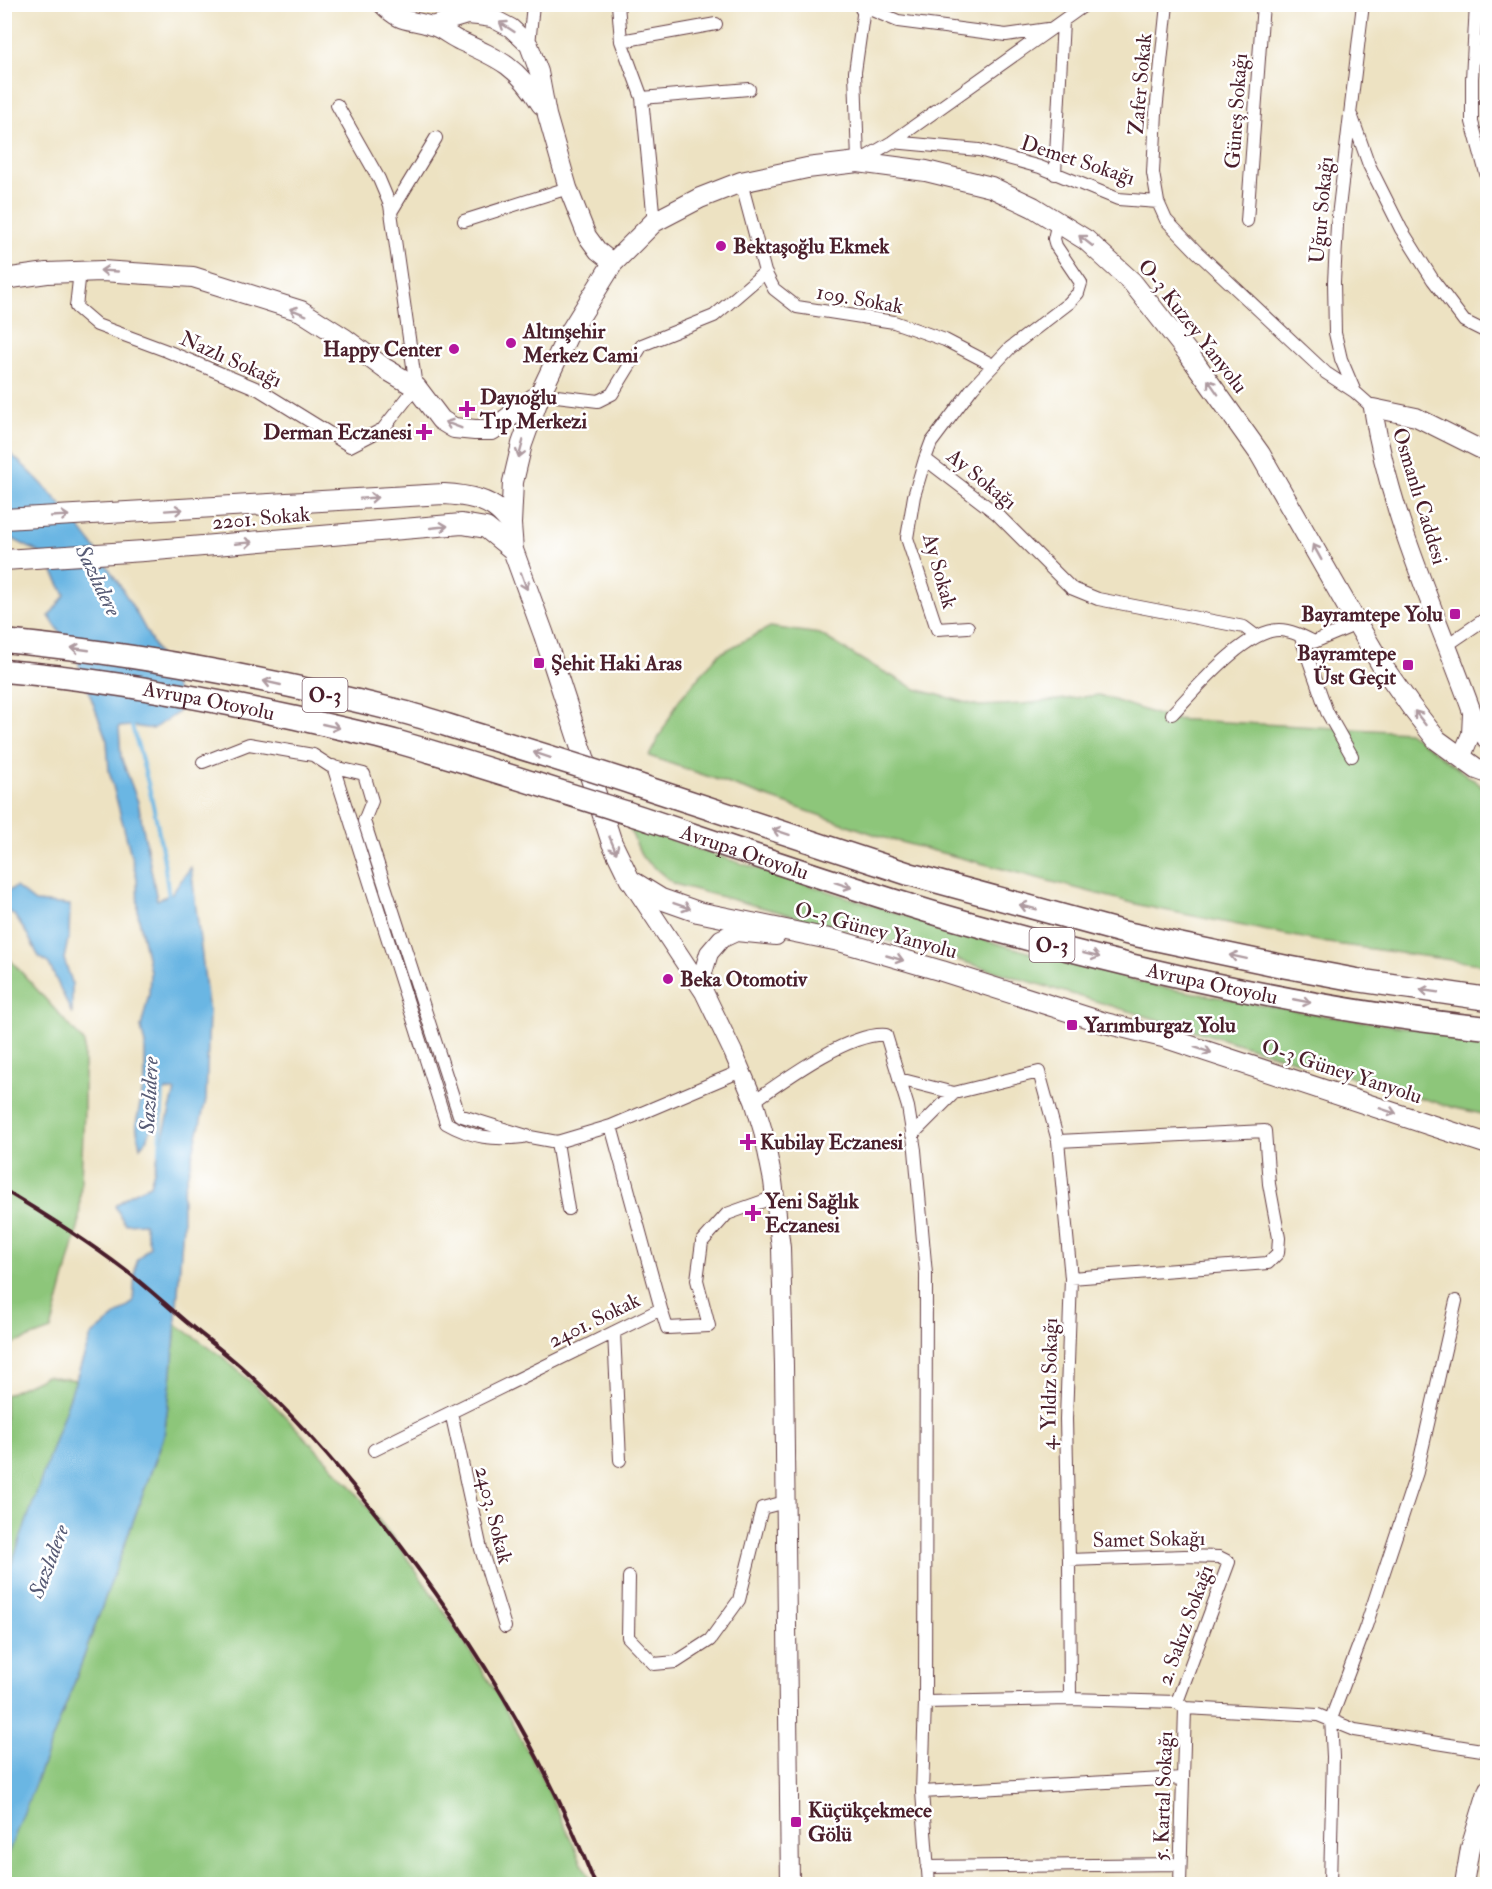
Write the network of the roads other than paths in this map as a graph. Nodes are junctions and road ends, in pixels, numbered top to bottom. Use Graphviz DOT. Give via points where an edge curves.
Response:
graph roads {
  1 [pos="382,4"];
  2 [pos="533,4"];
  3 [pos="618,4"];
  4 [pos="1086,4"];
  5 [pos="1167,4"];
  6 [pos="1263,4"];
  7 [pos="1363,4"];
  8 [pos="1476,4"];
  9 [pos="862,6"];
  10 [pos="473,10"];
  11 [pos="716,24"];
  12 [pos="1058,25"];
  13 [pos="431,26"];
  14 [pos="621,41"];
  15 [pos="462,42"];
  16 [pos="529,45"];
  17 [pos="506,64"];
  18 [pos="749,89"];
  19 [pos="642,98"];
  20 [pos="337,105"];
  21 [pos="1350,113"];
  22 [pos="547,115"];
  23 [pos="436,138"];
  24 [pos="892,142"];
  25 [pos="858,162"];
  26 [pos="1055,174"];
  27 [pos="1488,181"];
  28 [pos="741,182"];
  29 [pos="568,188"];
  30 [pos="1158,202"];
  31 [pos="391,212"];
  32 [pos="1058,221"];
  33 [pos="1247,221"];
  34 [pos="464,222"];
  35 [pos="654,222"];
  36 [pos="613,262"];
  37 [pos="80,271"];
  38 [pos="765,272"];
  39 [pos="4,279"];
  40 [pos="1488,333"];
  41 [pos="993,365"];
  42 [pos="416,387"];
  43 [pos="1355,392"];
  44 [pos="540,394"];
  45 [pos="1372,408"];
  46 [pos="1488,453"];
  47 [pos="925,459"];
  48 [pos="4,519"];
  49 [pos="511,524"];
  50 [pos="513,550"];
  51 [pos="4,560"];
  52 [pos="1488,617"];
  53 [pos="1357,624"];
  54 [pos="968,627"];
  55 [pos="1300,635"];
  56 [pos="1256,636"];
  57 [pos="4,641"];
  58 [pos="1447,645"];
  59 [pos="4,671"];
  60 [pos="1472,712"];
  61 [pos="1172,714"];
  62 [pos="1488,742"];
  63 [pos="1352,756"];
  64 [pos="1461,758"];
  65 [pos="203,762"];
  66 [pos="333,766"];
  67 [pos="1488,772"];
  68 [pos="630,880"];
  69 [pos="839,941"];
  70 [pos="704,992"];
  71 [pos="1488,999"];
  72 [pos="1488,1028"];
  73 [pos="741,1071"];
  74 [pos="899,1079"];
  75 [pos="954,1093"];
  76 [pos="754,1101"];
  77 [pos="611,1126"];
  78 [pos="912,1135"];
  79 [pos="530,1137"];
  80 [pos="1058,1141"];
  81 [pos="1482,1141"];
  82 [pos="557,1142"];
  83 [pos="775,1197"];
  84 [pos="568,1209"];
  85 [pos="1071,1278"];
  86 [pos="1456,1301"];
  87 [pos="661,1309"];
  88 [pos="614,1332"];
  89 [pos="451,1412"];
  90 [pos="374,1450"];
  91 [pos="620,1460"];
  92 [pos="785,1502"];
  93 [pos="1069,1560"];
  94 [pos="1229,1562"];
  95 [pos="628,1577"];
  96 [pos="504,1627"];
  97 [pos="1070,1699"];
  98 [pos="925,1702"];
  99 [pos="1181,1705"];
  100 [pos="1331,1719"];
  101 [pos="1488,1750"];
  102 [pos="1182,1778"];
  103 [pos="1488,1789"];
  104 [pos="922,1792"];
  105 [pos="1180,1864"];
  106 [pos="927,1867"];
  107 [pos="790,1884"];
  108 [pos="929,1884"];
  109 [pos="1180,1884"];
  110 [pos="1330,1884"];
  111 [pos="1464,1884"];
  1 -- 13 [label="main road" via="393,15"];
  2 -- 16 [label="street"];
  3 -- 14 [label="street"];
  4 -- 12 [label="street"];
  5 -- 30 [label="street, Zafer Sokak" via="1153,173"];
  6 -- 33 [label="street, Güneş Sokağı"];
  7 -- 21 [label="street, Uğur Sokağı"];
  8 -- 27 [label="street" via="1472,122"];
  9 -- 12 [label="street" via="898,21 1006,35"];
  9 -- 25 [label="street" via="855,72"];
  10 -- 13 [label="main road"];
  10 -- 15 [label="main road" via="458,27"];
  16 -- 10 [label="main road, one-way" via="511,28"];
  11 -- 14 [label="street"];
  12 -- 24 [label="street"];
  12 -- 26 [label="street"];
  13 -- 15 [label="main road"];
  14 -- 19 [label="street"];
  15 -- 17 [label="main road"];
  16 -- 17 [label="main road" via="521,62"];
  16 -- 22 [label="main road"];
  17 -- 22 [label="main road" via="525,81"];
  18 -- 19 [label="street"];
  19 -- 35 [label="street"];
  20 -- 31 [label="street" via="379,179"];
  21 -- 40 [label="street" via="1369,165 1401,229 1464,321"];
  21 -- 43 [label="street, Uğur Sokağı" via="1334,282 1335,333"];
  22 -- 29 [label="main road"];
  23 -- 31 [label="street"];
  24 -- 25 [label="street"];
  24 -- 26 [label="street, Demet Sokağı" via="979,150"];
  25 -- 28 [label="main road, O-3 Kuzey Yanyolu"];
  25 -- 32 [label="main road, O-3 Kuzey Yanyolu" via="926,171 991,187"];
  26 -- 30 [label="street, Demet Sokağı" via="1118,198"];
  28 -- 35 [label="main road, O-3 Kuzey Yanyolu"];
  28 -- 38 [label="street, 109. Sokak"];
  29 -- 34 [label="street"];
  29 -- 36 [label="main road" via="587,236"];
  30 -- 43 [label="street, Demet Sokağı" via="1166,220 1197,252 1326,373"];
  31 -- 42 [label="street"];
  32 -- 41 [label="street, Ay Sokağı" via="1054,239 1081,283 1078,293"];
  53 -- 32 [label="main road, O-3 Kuzey Yanyolu, one-way" via="1260,454 1188,353 1132,282 1086,240"];
  35 -- 36 [label="main road, O-3 Kuzey Yanyolu"];
  36 -- 44 [label="main road, O-3 Kuzey Yanyolu" via="567,337"];
  37 -- 39 [label="main road"];
  42 -- 37 [label="main road, one-way" via="301,312 193,277"];
  37 -- 42 [label="street, Nazlı Sokağı" via="76,307 97,325 258,389 350,446 383,429"];
  38 -- 41 [label="street, 109. Sokak" via="774,289 797,308 894,322 945,340"];
  38 -- 44 [label="street" via="714,316 642,345 612,394 598,401"];
  41 -- 47 [label="street, Ay Sokağı" via="930,443"];
  44 -- 42 [label="main road, one-way" via="492,430 475,430 454,428 441,420"];
  43 -- 45 [label="street, Uğur Sokağı"];
  44 -- 49 [label="main road, O-3 Kuzey Yanyolu, one-way" via="517,463"];
  45 -- 46 [label="main road, Osmanlı Caddesi" via="1416,417"];
  45 -- 58 [label="main road, Osmanlı Caddesi" via="1378,446 1402,526"];
  47 -- 54 [label="street, Ay Sokak" via="907,538 937,629"];
  47 -- 56 [label="street, Ay Sokağı" via="997,514 1071,588 1098,599 1244,627"];
  48 -- 49 [label="main road, 2201. Sokak, one-way" via="444,494 488,504"];
  49 -- 50 [label="main road"];
  51 -- 50 [label="main road, 2201. Sokak, one-way" via="462,524 486,528"];
  50 -- 68 [label="main road, one-way" via="612,843"];
  52 -- 58 [label="street"];
  53 -- 55 [label="street" via="1314,642"];
  64 -- 53 [label="main road, O-3 Kuzey Yanyolu, one-way" via="1437,740 1412,708"];
  55 -- 56 [label="street" via="1279,630"];
  55 -- 63 [label="street" via="1327,712"];
  56 -- 61 [label="street" via="1224,660"];
  71 -- 57 [label="highway, Avrupa Otoyolu / O-3, one-way, bridge" via="1298,969 1126,933 909,874 404,713 165,662"];
  58 -- 60 [label="main road, Osmanlı Caddesi"];
  59 -- 72 [label="highway, Avrupa Otoyolu / O-3, one-way, bridge" via="219,701 338,728 496,771 910,906 1071,950 1325,1006"];
  60 -- 62 [label="main road, Osmanlı Caddesi"];
  60 -- 64 [label="main road" via="1471,734"];
  64 -- 67 [label="main road, O-3 Kuzey Yanyolu"];
  65 -- 66 [label="street" via="249,744 313,756"];
  66 -- 79 [label="street" via="446,1123 463,1133 491,1138"];
  66 -- 79 [label="street" via="364,774 372,801 364,821 459,1115"];
  68 -- 69 [label="main road, O-3 Güney Yanyolu, one-way" via="661,899 698,912"];
  68 -- 70 [label="main road"];
  69 -- 70 [label="main road" via="736,932 721,939 710,953 703,973"];
  69 -- 81 [label="main road, O-3 Güney Yanyolu, one-way" via="1163,1037"];
  70 -- 73 [label="main road"];
  73 -- 76 [label="main road"];
  73 -- 77 [label="street"];
  74 -- 75 [label="street"];
  74 -- 76 [label="street" via="886,1035 875,1034 801,1068"];
  74 -- 78 [label="street"];
  75 -- 78 [label="street"];
  75 -- 80 [label="street, 4. Yıldız Sokağı" via="1040,1072"];
  76 -- 83 [label="main road"];
  77 -- 82 [label="street"];
  77 -- 87 [label="street, 2401. Sokak"];
  78 -- 98 [label="street" via="926,1274"];
  79 -- 82 [label="street"];
  80 -- 85 [label="street, 4. Yıldız Sokağı"];
  80 -- 85 [label="street" via="1265,1131 1279,1238 1278,1253 1268,1263"];
  82 -- 84 [label="street"];
  83 -- 87 [label="street" via="727,1214 702,1242 697,1280 709,1326 667,1328"];
  83 -- 92 [label="main road" via="781,1248"];
  85 -- 93 [label="street, 4. Yıldız Sokağı" via="1066,1419"];
  86 -- 100 [label="street" via="1417,1472"];
  87 -- 88 [label="street, 2401. Sokak"];
  88 -- 89 [label="street, 2401. Sokak"];
  88 -- 91 [label="street"];
  89 -- 90 [label="street, 2401. Sokak"];
  89 -- 96 [label="street, 2403. Sokak" via="481,1549"];
  92 -- 95 [label="street" via="762,1508 739,1600 710,1640 676,1662 654,1664 628,1637"];
  92 -- 107 [label="main road"];
  93 -- 94 [label="street, Samet Sokağı" via="1185,1556 1219,1557"];
  93 -- 97 [label="street, 4. Yıldız Sokağı"];
  94 -- 99 [label="street, 2. Sakız Sokağı"];
  97 -- 98 [label="street"];
  97 -- 99 [label="street"];
  98 -- 104 [label="street"];
  99 -- 100 [label="street"];
  99 -- 102 [label="street, 5. Kartal Sokağı"];
  100 -- 101 [label="street" via="1354,1730"];
  100 -- 110 [label="street" via="1334,1757"];
  102 -- 104 [label="street"];
  102 -- 105 [label="street, 5. Kartal Sokağı"];
  103 -- 111 [label="main road" via="1470,1848"];
  104 -- 106 [label="street"];
  105 -- 106 [label="street"];
  105 -- 109 [label="street, 5. Kartal Sokağı"];
  106 -- 108 [label="street"];
}
